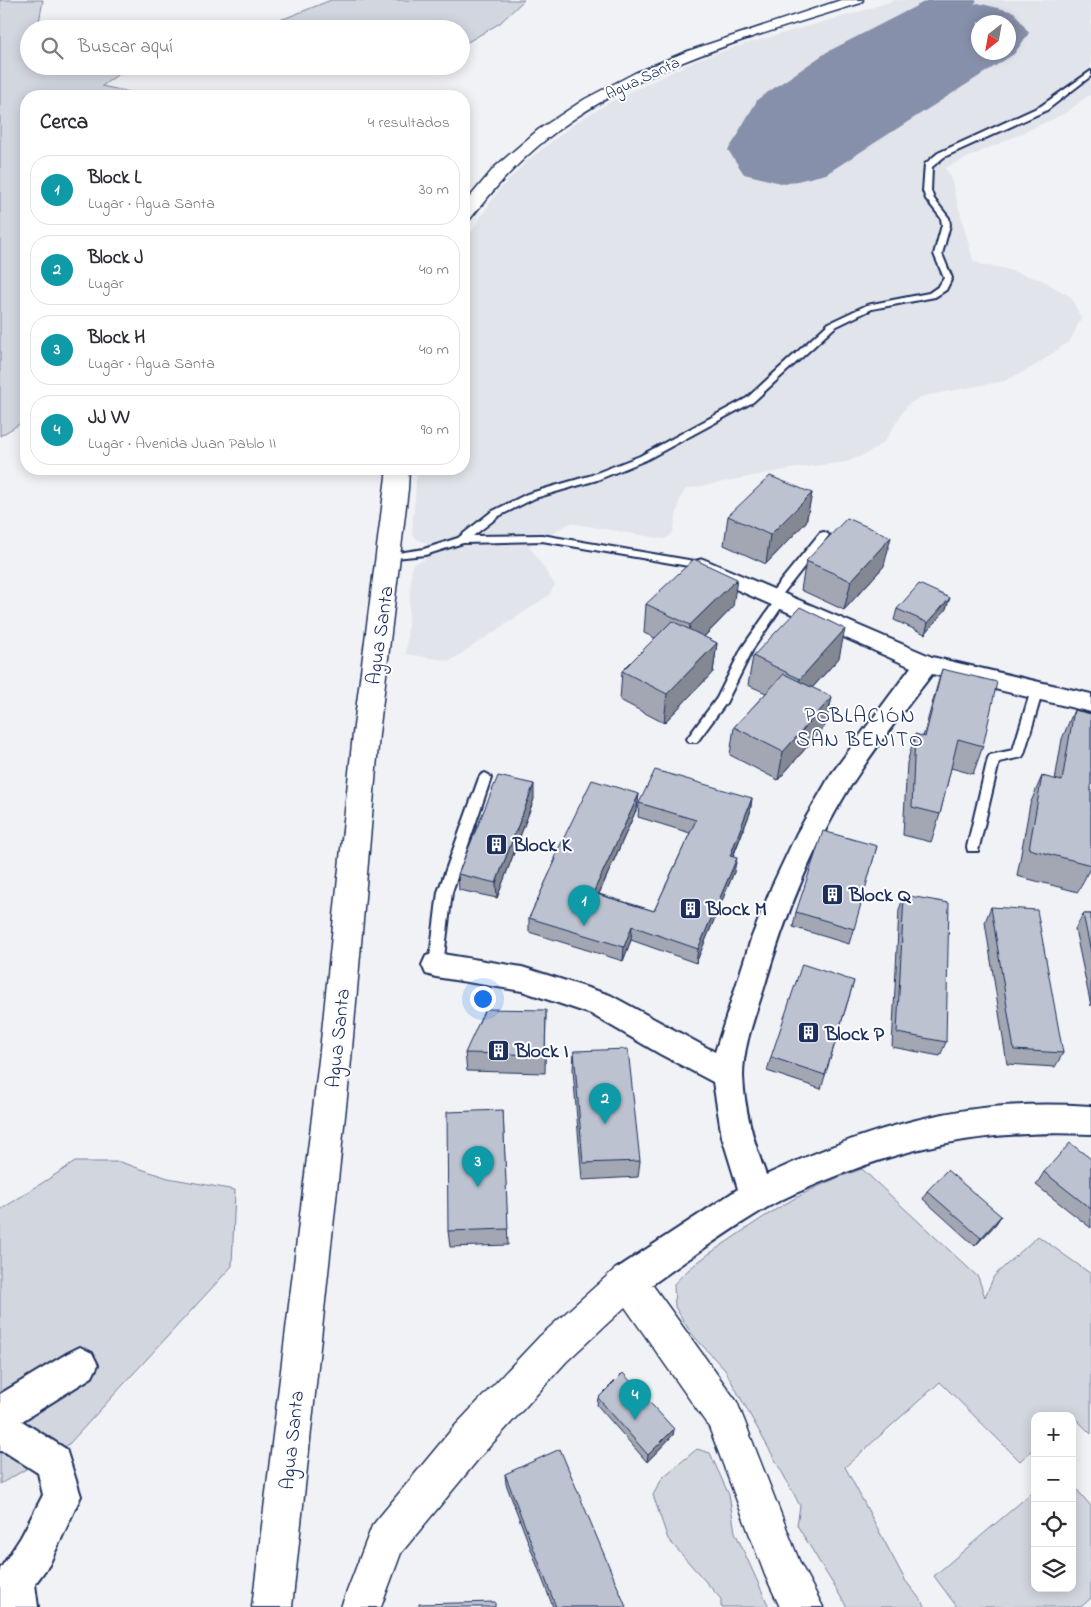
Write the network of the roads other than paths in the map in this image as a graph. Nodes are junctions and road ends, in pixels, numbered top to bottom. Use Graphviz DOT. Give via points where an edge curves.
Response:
graph roads {
  1 [pos="856,0"];
  2 [pos="1091,73"];
  3 [pos="470,207"];
  4 [pos="398,475"];
  5 [pos="824,536"];
  6 [pos="462,540"];
  7 [pos="389,557"];
  8 [pos="700,565"];
  9 [pos="778,598"];
  10 [pos="926,664"];
  11 [pos="1037,690"];
  12 [pos="1091,703"];
  13 [pos="693,739"];
  14 [pos="485,778"];
  15 [pos="973,847"];
  16 [pos="436,965"];
  17 [pos="728,1074"];
  18 [pos="1091,1120"];
  19 [pos="756,1196"];
  20 [pos="628,1281"];
  21 [pos="80,1365"];
  22 [pos="0,1414"];
  23 [pos="0,1433"];
  24 [pos="11,1598"];
  25 [pos="272,1607"];
  26 [pos="361,1607"];
  27 [pos="803,1607"];
  1 -- 3 [label="main road, Agua Santa" via="689,56 610,91 523,149"];
  2 -- 6 [label="lane" via="1044,108 941,155 928,166 930,199 945,218 946,225 938,254 948,278 943,288 932,295 870,307 832,325 750,400 643,458 593,478 531,496 495,514"];
  4 -- 7 [label="main road, Agua Santa"];
  5 -- 9 [label="lane"];
  6 -- 7 [label="lane" via="425,552"];
  6 -- 8 [label="lane" via="542,538"];
  7 -- 25 [label="main road, Agua Santa" via="366,734 334,1070"];
  8 -- 9 [label="street"];
  9 -- 10 [label="street"];
  9 -- 13 [label="lane" via="722,700"];
  10 -- 11 [label="street"];
  10 -- 17 [label="street" via="840,783 801,851 759,953 735,1031"];
  11 -- 12 [label="street"];
  11 -- 15 [label="lane" via="1018,754 994,758"];
  14 -- 16 [label="lane" via="445,892"];
  16 -- 17 [label="street" via="522,979 600,1004"];
  17 -- 19 [label="street" via="734,1120"];
  18 -- 19 [label="street" via="1022,1118 945,1126 851,1155"];
  19 -- 20 [label="street"];
  20 -- 26 [label="main road" via="553,1349 466,1443 386,1540"];
  20 -- 27 [label="main road" via="724,1415 785,1575"];
  21 -- 22 [label="street"];
  23 -- 24 [label="street" via="11,1435 53,1462 62,1496"];
}
